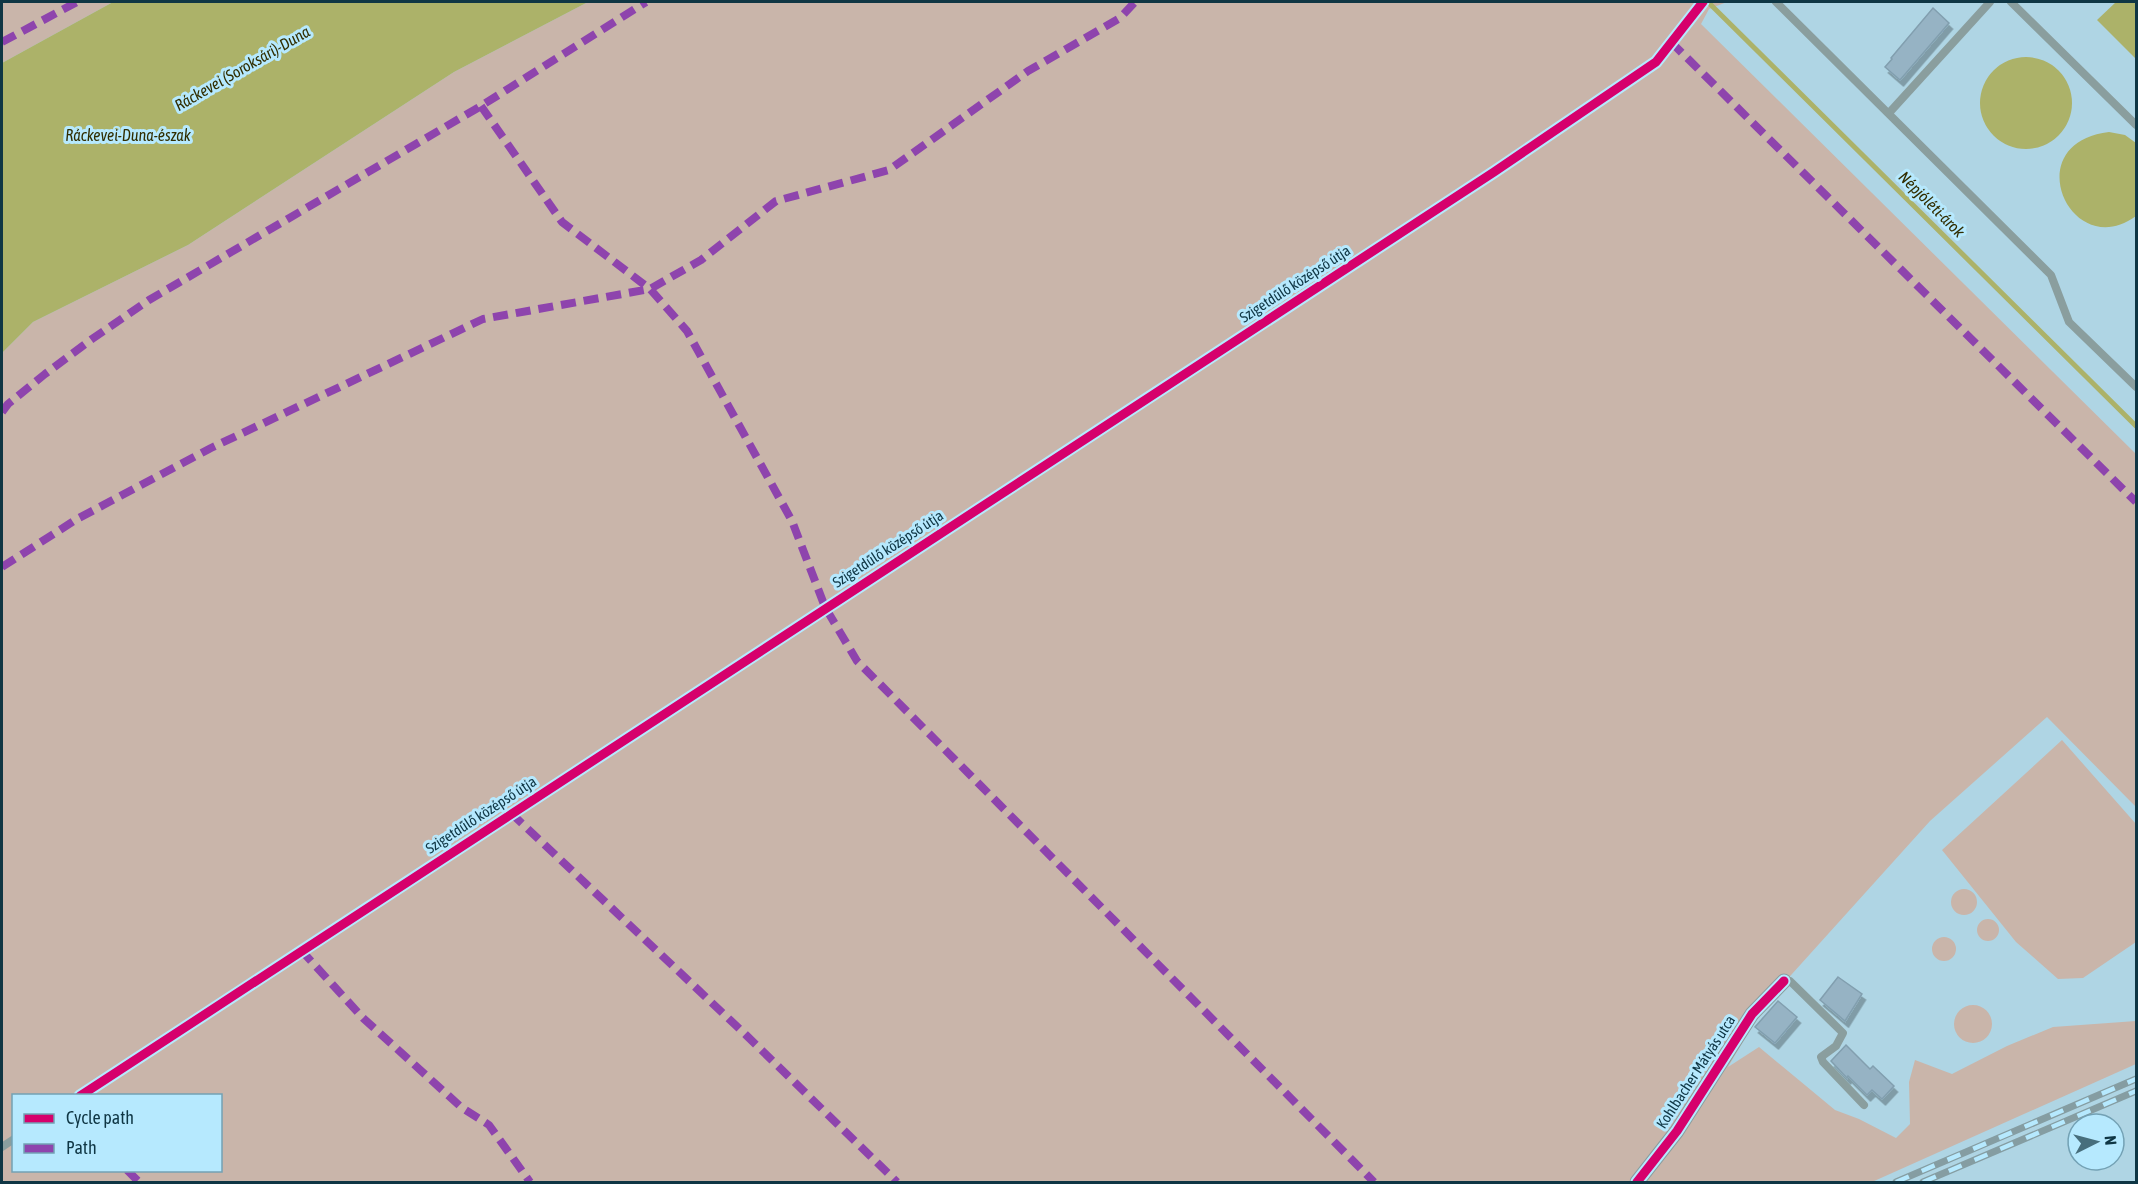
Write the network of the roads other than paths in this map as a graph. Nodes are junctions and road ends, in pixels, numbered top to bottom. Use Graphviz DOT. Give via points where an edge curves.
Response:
graph roads {
  1 [pos="1703,2"];
  2 [pos="1776,2"];
  3 [pos="1990,2"];
  4 [pos="2011,2"];
  5 [pos="1889,113"];
  6 [pos="2136,125"];
  7 [pos="2136,387"];
  8 [pos="1784,981"];
  9 [pos="82,1094"];
  10 [pos="1864,1105"];
  11 [pos="1637,1182"];
  1 -- 9 [label="lane, Szigetdűlő középső útja" via="1656,62 1494,172"];
  2 -- 5 [label="lane"];
  3 -- 5 [label="lane"];
  4 -- 6 [label="lane"];
  5 -- 7 [label="lane" via="2051,275 2069,322"];
  8 -- 10 [label="lane" via="1790,981 1843,1033 1836,1046 1821,1057 1822,1062"];
  8 -- 11 [label="street, Kohlbacher Mátyás utca" via="1752,1014 1677,1131"];
}
